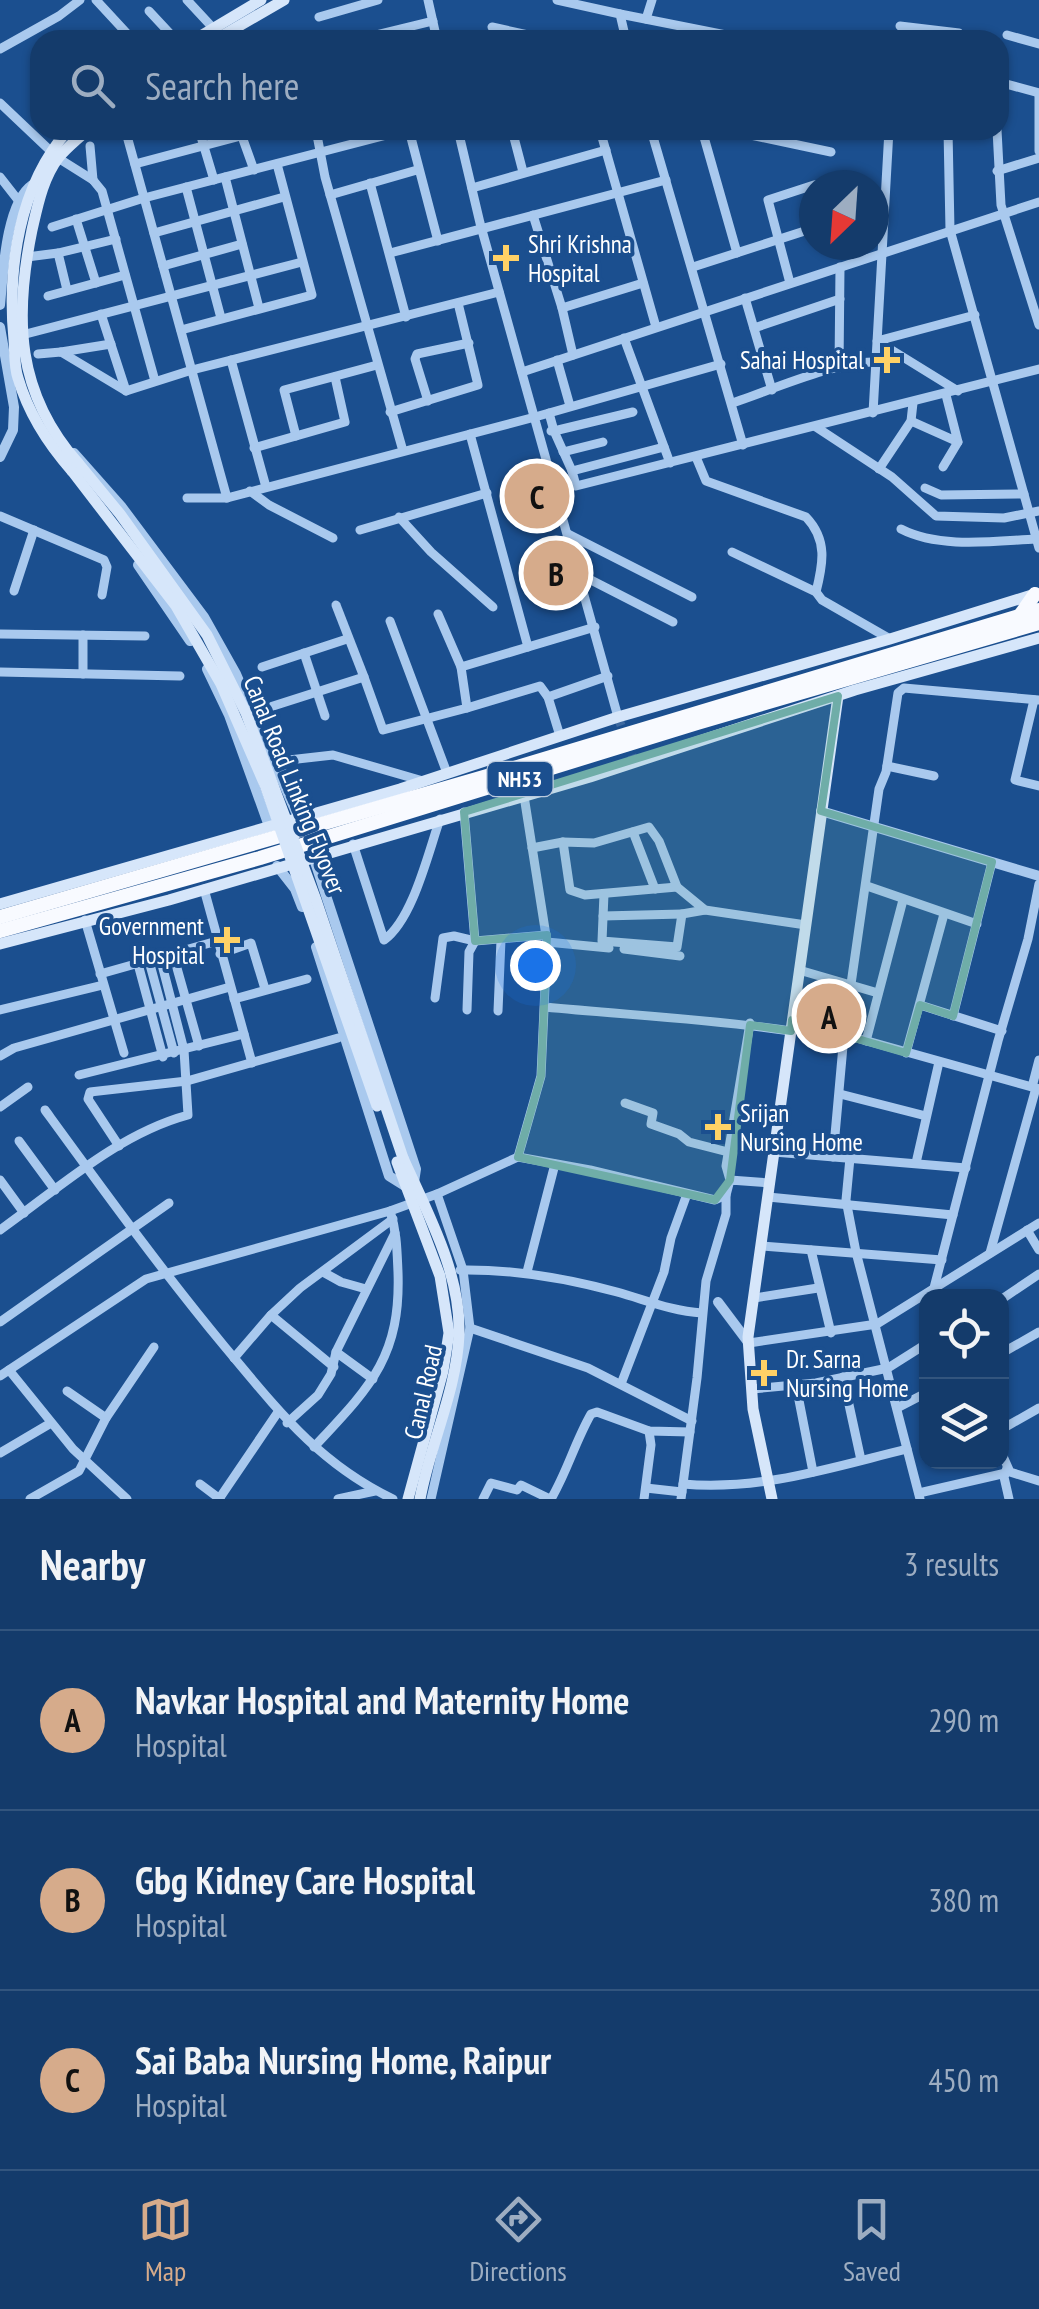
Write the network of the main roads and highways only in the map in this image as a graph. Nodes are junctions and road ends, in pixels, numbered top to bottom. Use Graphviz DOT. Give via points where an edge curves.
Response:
graph roads {
  1 [pos="262,0"];
  2 [pos="284,0"];
  3 [pos="220,30"];
  4 [pos="222,30"];
  5 [pos="62,140"];
  6 [pos="73,140"];
  7 [pos="54,154"];
  8 [pos="58,447"];
  9 [pos="1037,593"];
  10 [pos="1039,610"];
  11 [pos="1021,614"];
  12 [pos="1039,622"];
  13 [pos="931,634"];
  14 [pos="1039,638"];
  15 [pos="838,696"];
  16 [pos="0,904"];
  17 [pos="0,916"];
  18 [pos="0,930"];
  19 [pos="0,944"];
  20 [pos="409,1184"];
  21 [pos="416,1202"];
  22 [pos="408,1499"];
  23 [pos="420,1499"];
  24 [pos="772,1499"];
  1 -- 3 [label="main road"];
  2 -- 4 [label="main road"];
  5 -- 7 [label="main road"];
  6 -- 7 [label="main road"];
  7 -- 8 [label="main road" via="40,192 20,316 26,371"];
  7 -- 8 [label="main road" via="32,185 14,266 12,317 17,377"];
  8 -- 20 [label="main road, Canal Road Linking Flyover, bridge" via="176,606 221,684 265,785"];
  9 -- 11 [label="highway"];
  9 -- 13 [label="main road"];
  10 -- 11 [label="highway, NH53"];
  11 -- 13 [label="highway, NH53"];
  12 -- 18 [label="highway, NH53"];
  13 -- 16 [label="main road" via="890,639 618,717"];
  13 -- 17 [label="highway, NH53" via="506,770"];
  14 -- 15 [label="main road"];
  15 -- 19 [label="main road" via="524,796"];
  15 -- 24 [label="main road" via="749,1343"];
  20 -- 21 [label="main road, Canal Road"];
  21 -- 22 [label="main road, Canal Road" via="440,1276 449,1333"];
  21 -- 23 [label="main road, Canal Road" via="457,1297 459,1335"];
}
